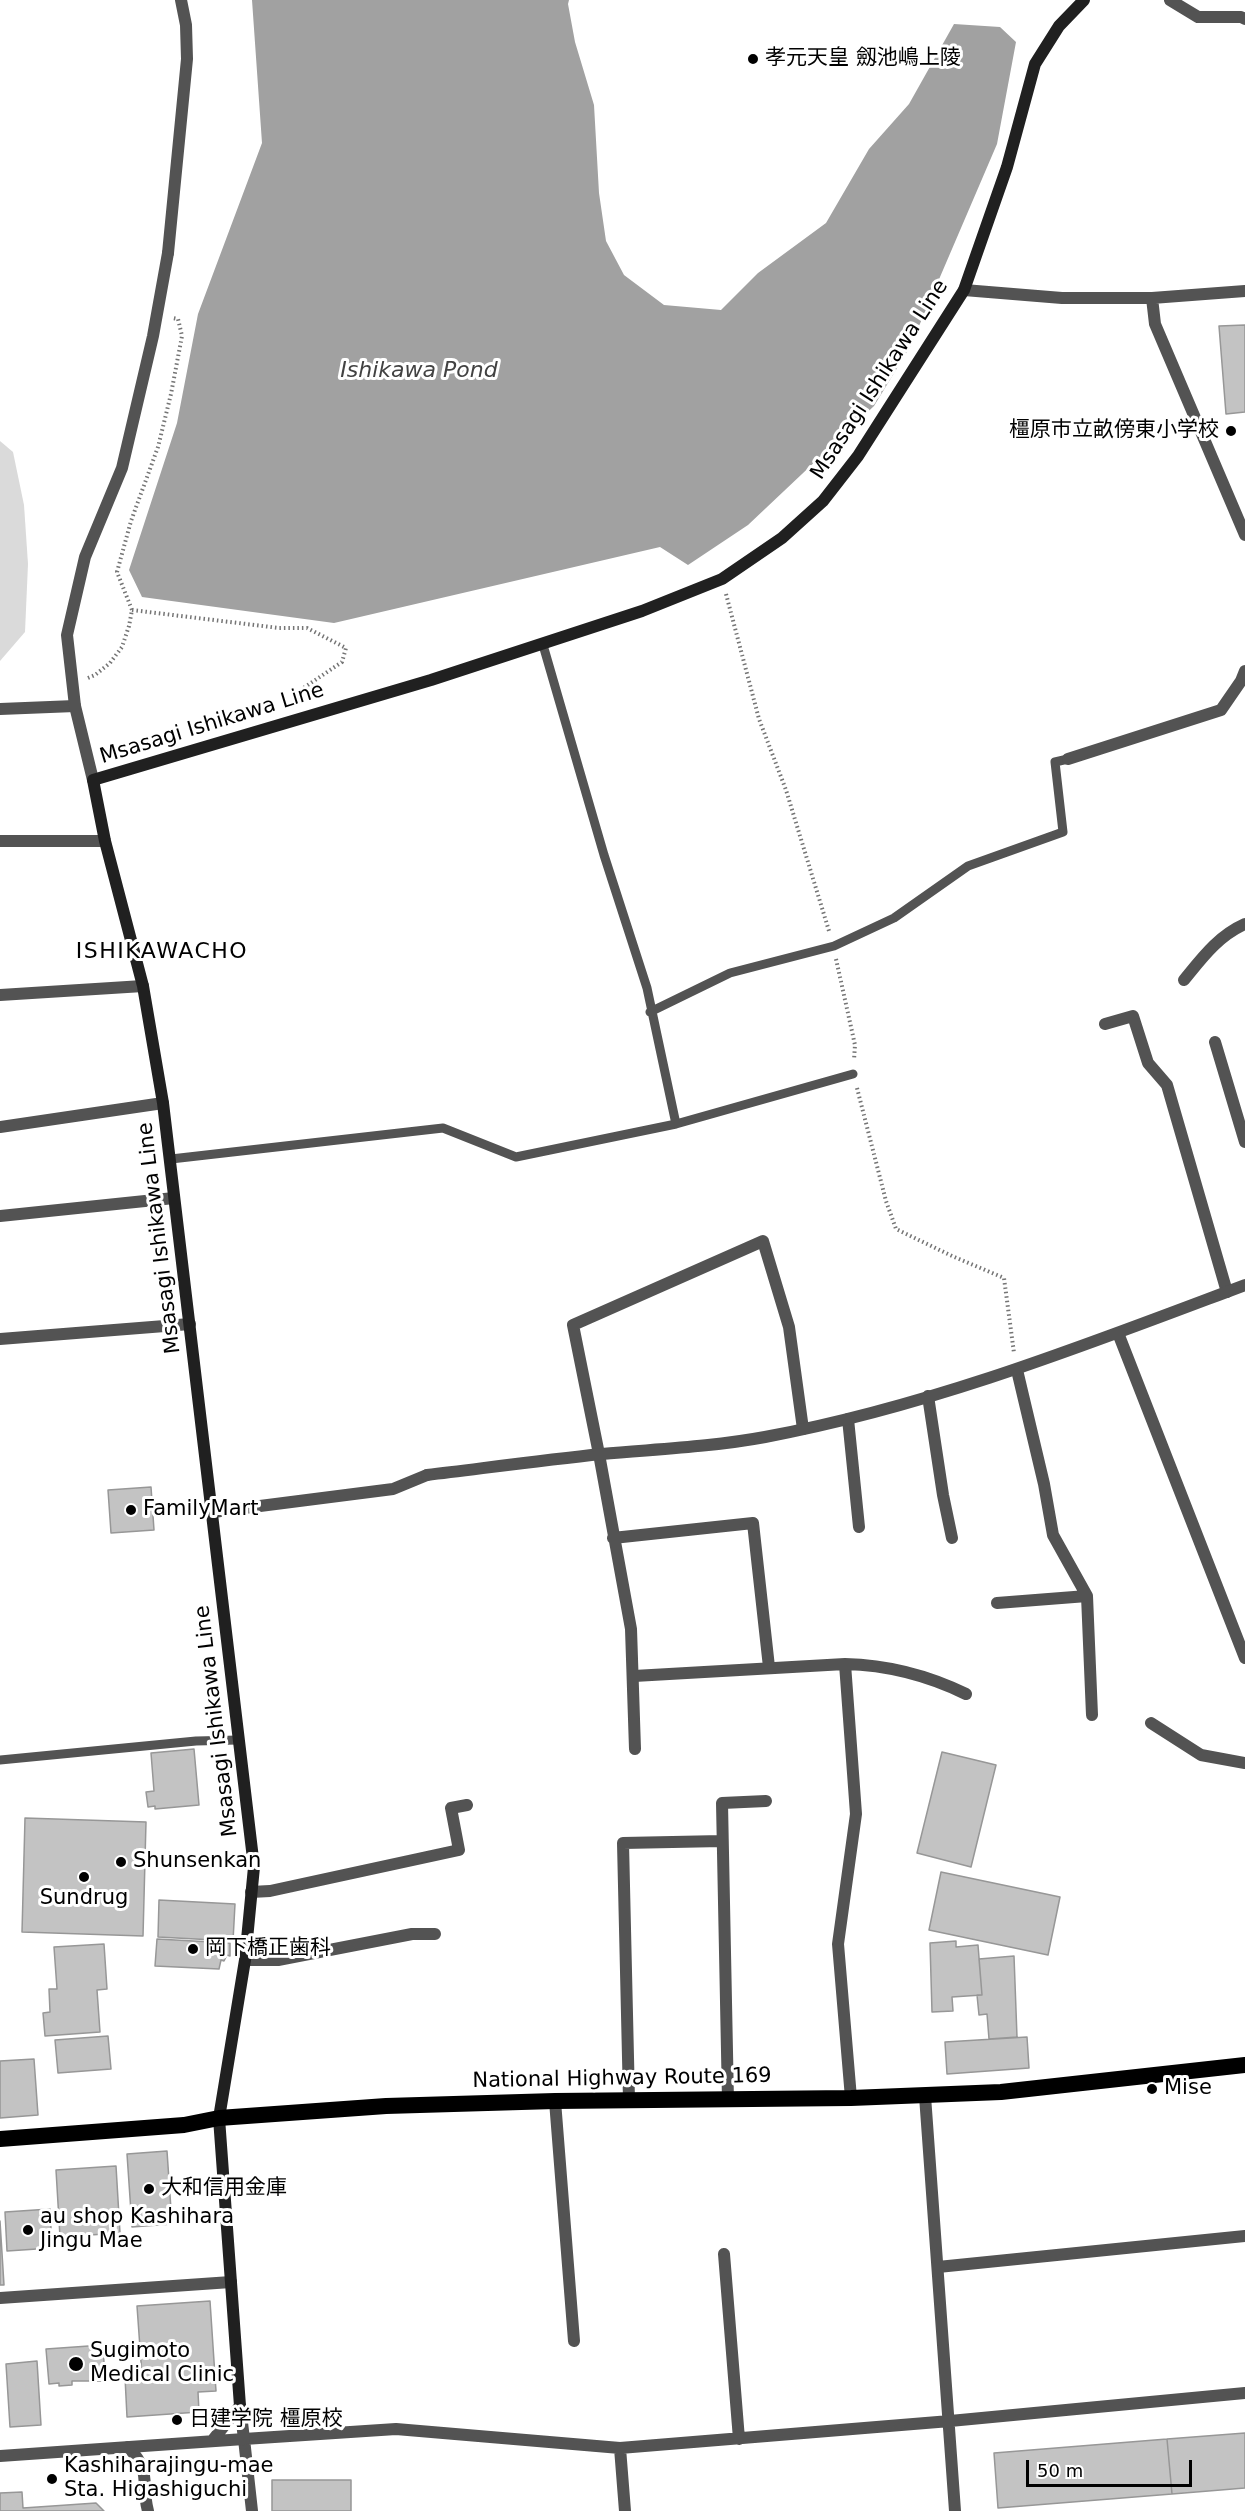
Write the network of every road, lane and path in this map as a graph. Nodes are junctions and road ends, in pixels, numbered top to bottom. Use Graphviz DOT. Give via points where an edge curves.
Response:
graph roads {
  1 [pos="181,0"];
  2 [pos="189,0"];
  3 [pos="1084,0"];
  4 [pos="1170,0"];
  5 [pos="1245,19"];
  6 [pos="186,25"];
  7 [pos="964,290"];
  8 [pos="1245,291"];
  9 [pos="1152,298"];
  10 [pos="157,312"];
  11 [pos="1245,535"];
  12 [pos="722,579"];
  13 [pos="132,610"];
  14 [pos="543,645"];
  15 [pos="1245,671"];
  16 [pos="73,684"];
  17 [pos="75,706"];
  18 [pos="0,709"];
  19 [pos="291,721"];
  20 [pos="1068,759"];
  21 [pos="93,780"];
  22 [pos="0,841"];
  23 [pos="105,841"];
  24 [pos="1245,924"];
  25 [pos="834,946"];
  26 [pos="1184,980"];
  27 [pos="143,986"];
  28 [pos="0,995"];
  29 [pos="650,1012"];
  30 [pos="1105,1024"];
  31 [pos="1215,1042"];
  32 [pos="853,1074"];
  33 [pos="163,1103"];
  34 [pos="676,1124"];
  35 [pos="0,1127"];
  36 [pos="1245,1142"];
  37 [pos="171,1160"];
  38 [pos="174,1198"];
  39 [pos="0,1216"];
  40 [pos="1245,1285"];
  41 [pos="1227,1292"];
  42 [pos="190,1324"];
  43 [pos="1118,1333"];
  44 [pos="0,1339"];
  45 [pos="1017,1370"];
  46 [pos="928,1396"];
  47 [pos="848,1419"];
  48 [pos="803,1429"];
  49 [pos="600,1454"];
  50 [pos="213,1512"];
  51 [pos="859,1527"];
  52 [pos="613,1538"];
  53 [pos="952,1538"];
  54 [pos="1087,1596"];
  55 [pos="998,1603"];
  56 [pos="1245,1658"];
  57 [pos="845,1664"];
  58 [pos="769,1667"];
  59 [pos="634,1676"];
  60 [pos="966,1694"];
  61 [pos="1092,1715"];
  62 [pos="1151,1723"];
  63 [pos="238,1740"];
  64 [pos="635,1749"];
  65 [pos="0,1760"];
  66 [pos="1245,1763"];
  67 [pos="766,1801"];
  68 [pos="467,1805"];
  69 [pos="722,1841"];
  70 [pos="251,1892"];
  71 [pos="435,1934"];
  72 [pos="245,1960"];
  73 [pos="1245,2065"];
  74 [pos="925,2096"];
  75 [pos="851,2098"];
  76 [pos="629,2100"];
  77 [pos="555,2101"];
  78 [pos="728,2101"];
  79 [pos="219,2118"];
  80 [pos="0,2139"];
  81 [pos="1245,2236"];
  82 [pos="724,2254"];
  83 [pos="938,2267"];
  84 [pos="231,2282"];
  85 [pos="0,2298"];
  86 [pos="574,2341"];
  87 [pos="1245,2393"];
  88 [pos="240,2406"];
  89 [pos="950,2421"];
  90 [pos="244,2439"];
  91 [pos="739,2439"];
  92 [pos="212,2441"];
  93 [pos="128,2447"];
  94 [pos="620,2448"];
  95 [pos="0,2456"];
  96 [pos="250,2507"];
  97 [pos="148,2511"];
  98 [pos="625,2511"];
  99 [pos="955,2511"];
  1 -- 6 [label="street"];
  2 -- 6 [label="street"];
  3 -- 7 [label="main road, Msasagi Ishikawa Line" via="1059,26 1035,64 1007,166"];
  4 -- 5 [label="street" via="1198,17"];
  6 -- 10 [label="street" via="187,59 168,253"];
  7 -- 9 [label="street" via="1062,298"];
  7 -- 12 [label="main road, Msasagi Ishikawa Line" via="858,456 823,501 782,538"];
  8 -- 9 [label="street"];
  9 -- 11 [label="street" via="1155,324"];
  10 -- 13 [label="path" via="178,319 182,336 158,447 117,572"];
  10 -- 16 [label="street" via="122,468 85,557 67,635"];
  12 -- 14 [label="main road, Msasagi Ishikawa Line"];
  12 -- 25 [label="path" via="759,719"];
  13 -- 16 [label="path" via="122,647 110,663 95,675"];
  13 -- 19 [label="path" via="307,628 346,648 342,662 296,693"];
  14 -- 19 [label="main road, Msasagi Ishikawa Line"];
  14 -- 29 [label="lane" via="647,988"];
  15 -- 20 [label="street" via="1221,710"];
  16 -- 17 [label="street"];
  17 -- 18 [label="street"];
  17 -- 21 [label="street"];
  19 -- 21 [label="main road, Msasagi Ishikawa Line"];
  20 -- 25 [label="lane" via="1054,762 1063,832 968,866 894,918"];
  21 -- 23 [label="main road, Msasagi Ishikawa Line"];
  22 -- 23 [label="street"];
  23 -- 27 [label="main road, Msasagi Ishikawa Line"];
  24 -- 26 [label="street" via="1231,930 1208,950"];
  25 -- 29 [label="lane" via="730,973"];
  25 -- 32 [label="path" via="855,1045"];
  27 -- 28 [label="street"];
  27 -- 33 [label="main road, Msasagi Ishikawa Line"];
  29 -- 34 [label="lane"];
  30 -- 41 [label="street" via="1133,1016 1148,1063 1167,1084"];
  31 -- 36 [label="street"];
  32 -- 34 [label="lane"];
  32 -- 45 [label="path" via="896,1229 1004,1278"];
  33 -- 35 [label="street"];
  33 -- 37 [label="main road, Msasagi Ishikawa Line"];
  34 -- 37 [label="lane" via="516,1157 443,1128"];
  37 -- 38 [label="main road, Msasagi Ishikawa Line"];
  38 -- 39 [label="street"];
  38 -- 42 [label="main road, Msasagi Ishikawa Line"];
  40 -- 41 [label="street"];
  41 -- 43 [label="street"];
  42 -- 44 [label="street"];
  42 -- 50 [label="main road, Msasagi Ishikawa Line"];
  43 -- 45 [label="street"];
  43 -- 56 [label="street"];
  45 -- 46 [label="street"];
  45 -- 54 [label="street" via="1053,1535"];
  46 -- 47 [label="street"];
  46 -- 53 [label="street"];
  47 -- 48 [label="street"];
  47 -- 51 [label="street"];
  48 -- 49 [label="street" via="712,1445"];
  48 -- 49 [label="street" via="789,1327 763,1241 573,1325"];
  49 -- 50 [label="street" via="426,1474 393,1489"];
  49 -- 52 [label="street"];
  50 -- 63 [label="main road, Msasagi Ishikawa Line"];
  52 -- 58 [label="street" via="753,1522"];
  52 -- 59 [label="street" via="631,1629"];
  54 -- 55 [label="street"];
  54 -- 61 [label="street"];
  57 -- 58 [label="street"];
  57 -- 60 [label="street" via="891,1668 933,1678"];
  57 -- 75 [label="street" via="856,1814 838,1944"];
  58 -- 59 [label="street"];
  59 -- 64 [label="street"];
  62 -- 66 [label="street" via="1201,1755"];
  63 -- 65 [label="lane"];
  63 -- 70 [label="main road, Msasagi Ishikawa Line" via="254,1867"];
  67 -- 69 [label="street" via="722,1803"];
  68 -- 70 [label="street" via="451,1808 459,1850"];
  69 -- 76 [label="street" via="623,1843"];
  69 -- 78 [label="street"];
  70 -- 72 [label="main road, Msasagi Ishikawa Line"];
  71 -- 72 [label="street" via="412,1934 278,1960"];
  72 -- 79 [label="main road, Msasagi Ishikawa Line"];
  73 -- 74 [label="highway, National Highway Route 169" via="1001,2092"];
  74 -- 75 [label="highway, National Highway Route 169"];
  74 -- 83 [label="street"];
  75 -- 78 [label="highway, National Highway Route 169"];
  76 -- 77 [label="highway, National Highway Route 169"];
  76 -- 78 [label="highway, National Highway Route 169"];
  77 -- 79 [label="highway, National Highway Route 169" via="386,2106"];
  77 -- 86 [label="street"];
  79 -- 80 [label="highway, National Highway Route 169" via="184,2125"];
  79 -- 84 [label="main road, Msasagi Ishikawa Line"];
  81 -- 83 [label="street"];
  82 -- 91 [label="street"];
  83 -- 89 [label="street"];
  84 -- 85 [label="street"];
  84 -- 88 [label="main road, Msasagi Ishikawa Line"];
  87 -- 89 [label="street"];
  88 -- 90 [label="street"];
  88 -- 92 [label="street"];
  89 -- 91 [label="street"];
  89 -- 99 [label="street"];
  90 -- 92 [label="street"];
  90 -- 94 [label="street" via="396,2429"];
  90 -- 96 [label="street"];
  91 -- 94 [label="street"];
  92 -- 93 [label="street"];
  93 -- 95 [label="street"];
  93 -- 97 [label="street" via="141,2461 146,2474"];
  94 -- 98 [label="street"];
}
